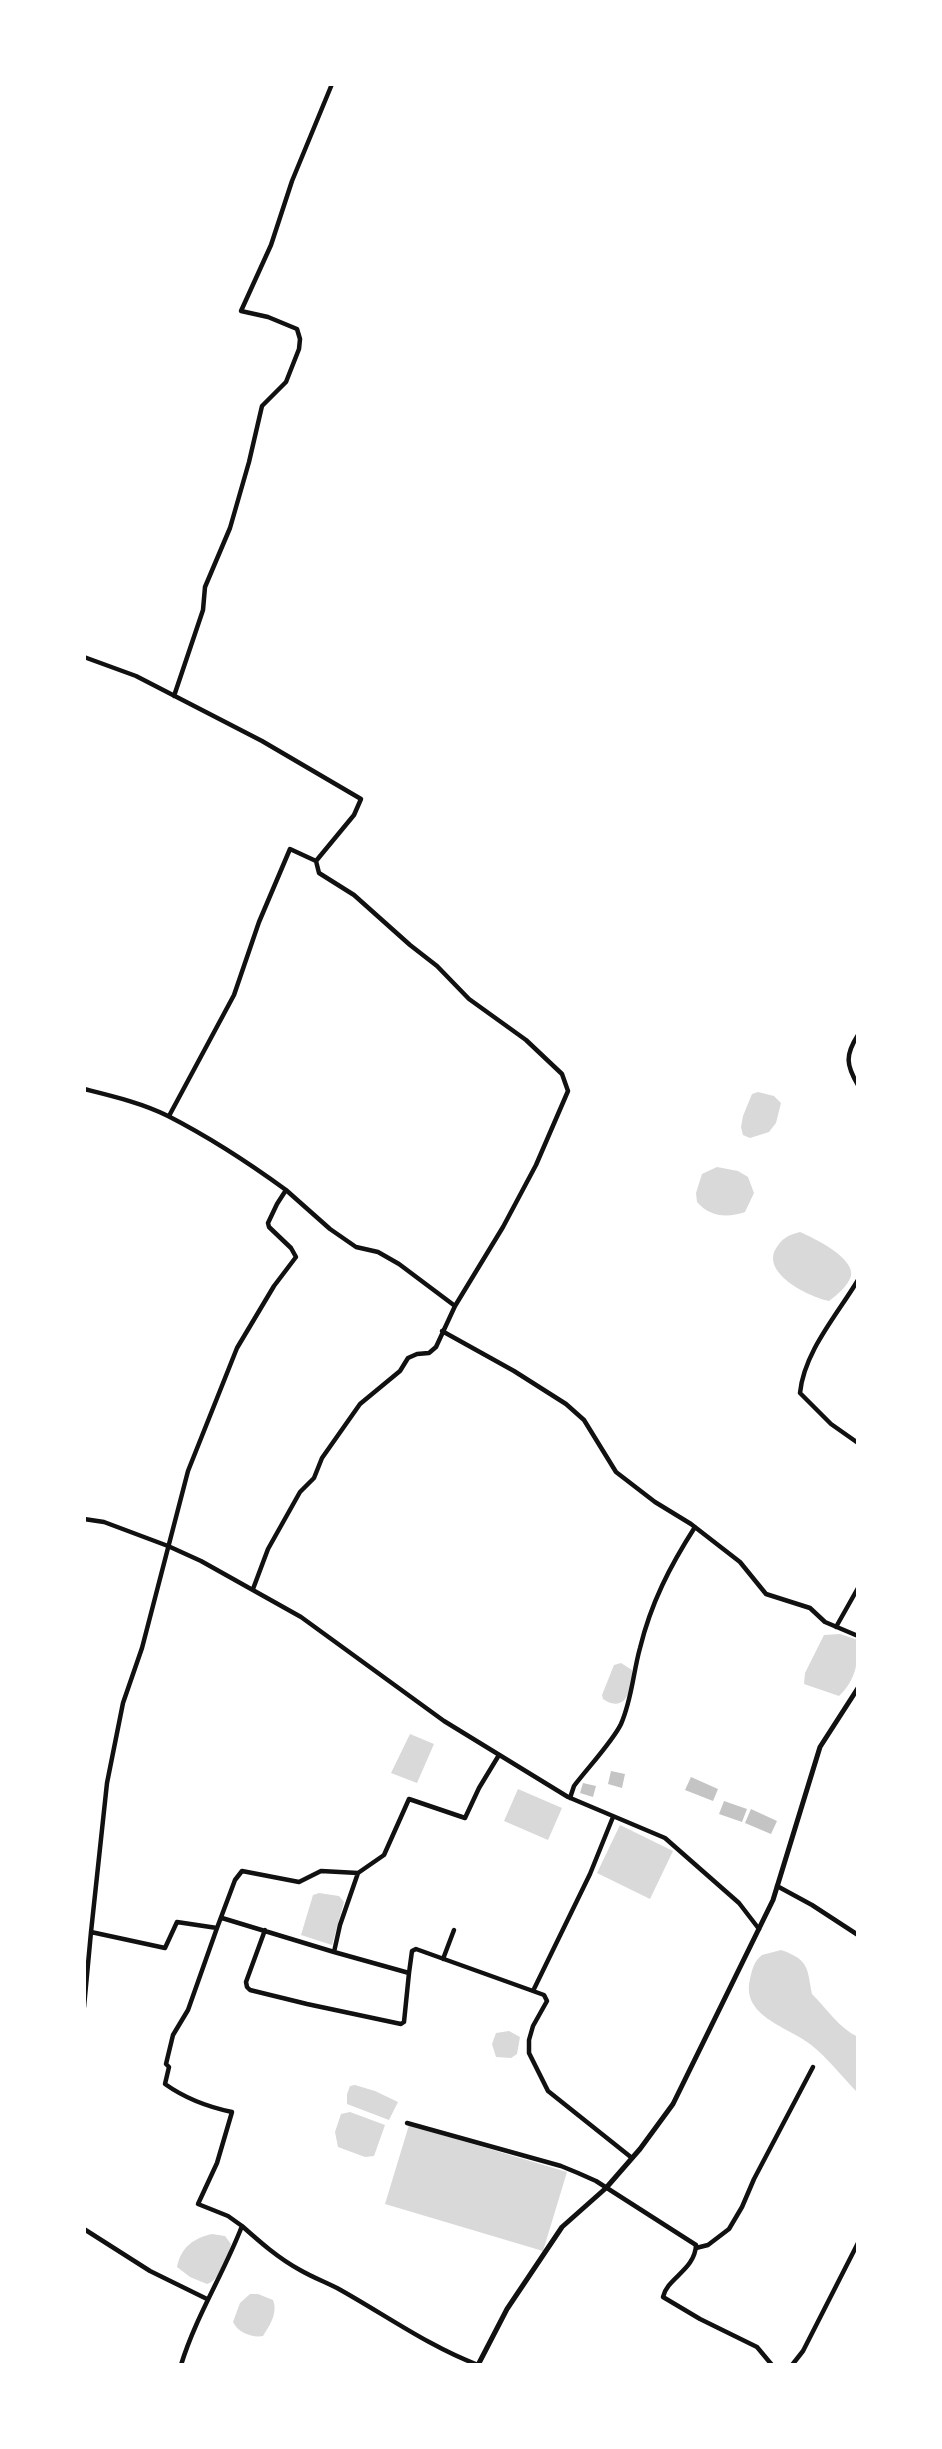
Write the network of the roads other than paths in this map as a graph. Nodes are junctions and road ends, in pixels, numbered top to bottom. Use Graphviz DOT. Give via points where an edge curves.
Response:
graph roads {
  1 [pos="332,84"];
  2 [pos="84,657"];
  3 [pos="174,696"];
  4 [pos="316,861"];
  5 [pos="858,1035"];
  6 [pos="858,1085"];
  7 [pos="84,1089"];
  8 [pos="169,1116"];
  9 [pos="286,1190"];
  10 [pos="858,1280"];
  11 [pos="454,1306"];
  12 [pos="442,1331"];
  13 [pos="858,1443"];
  14 [pos="84,1519"];
  15 [pos="695,1527"];
  16 [pos="168,1546"];
  17 [pos="858,1588"];
  18 [pos="253,1589"];
  19 [pos="836,1627"];
  20 [pos="858,1636"];
  21 [pos="858,1688"];
  22 [pos="499,1755"];
  23 [pos="570,1798"];
  24 [pos="613,1817"];
  25 [pos="358,1873"];
  26 [pos="777,1886"];
  27 [pos="222,1918"];
  28 [pos="217,1928"];
  29 [pos="759,1929"];
  30 [pos="265,1930"];
  31 [pos="454,1930"];
  32 [pos="91,1932"];
  33 [pos="858,1935"];
  34 [pos="334,1952"];
  35 [pos="443,1959"];
  36 [pos="409,1973"];
  37 [pos="532,1991"];
  38 [pos="84,2007"];
  39 [pos="813,2067"];
  40 [pos="407,2123"];
  41 [pos="632,2158"];
  42 [pos="606,2188"];
  43 [pos="242,2226"];
  44 [pos="84,2229"];
  45 [pos="858,2243"];
  46 [pos="696,2248"];
  47 [pos="207,2299"];
  48 [pos="181,2365"];
  49 [pos="478,2365"];
  50 [pos="772,2365"];
  51 [pos="792,2365"];
  1 -- 3 [label="street" via="292,181 271,245 241,311 297,329 299,349 286,382 262,406 230,528 205,587 203,610"];
  2 -- 3 [label="street" via="136,676"];
  3 -- 4 [label="street" via="262,741 361,799 354,815"];
  4 -- 8 [label="street" via="291,849 259,922 234,995"];
  4 -- 11 [label="street" via="319,873 354,895 437,966 469,999 526,1040 562,1074 568,1091 536,1165"];
  5 -- 6 [label="street" via="847,1062"];
  7 -- 8 [label="street"];
  8 -- 9 [label="street"];
  9 -- 11 [label="street" via="330,1229 356,1246 399,1264"];
  9 -- 16 [label="street" via="268,1223 296,1257 237,1348 188,1471"];
  10 -- 13 [label="street" via="811,1358 802,1376 800,1393 831,1424"];
  11 -- 12 [label="street"];
  12 -- 15 [label="street" via="566,1404 584,1420 616,1472"];
  12 -- 18 [label="street" via="436,1347 429,1353 408,1358 400,1371 360,1404 322,1458 314,1478 300,1492 268,1549"];
  14 -- 16 [label="street" via="104,1522"];
  15 -- 19 [label="street" via="740,1562 766,1594 810,1608"];
  15 -- 23 [label="street" via="671,1564 648,1618 620,1726 574,1786"];
  16 -- 18 [label="street"];
  16 -- 32 [label="street" via="142,1648 123,1703 107,1783"];
  17 -- 19 [label="street"];
  18 -- 22 [label="street" via="302,1617 444,1721"];
  19 -- 20 [label="street"];
  21 -- 26 [label="street" via="820,1746"];
  22 -- 23 [label="street"];
  22 -- 25 [label="street" via="465,1818 408,1799 384,1855"];
  23 -- 24 [label="street"];
  24 -- 29 [label="street" via="665,1838 739,1903"];
  24 -- 37 [label="street" via="595,1864"];
  25 -- 27 [label="street" via="321,1870 299,1882 244,1870 235,1880"];
  25 -- 34 [label="street"];
  26 -- 29 [label="street"];
  26 -- 33 [label="street"];
  27 -- 28 [label="street"];
  27 -- 30 [label="street"];
  28 -- 32 [label="street" via="177,1922 166,1947 161,1949"];
  28 -- 43 [label="street" via="188,2010 173,2035 165,2084 209,2107 232,2112 217,2163 198,2204"];
  29 -- 41 [label="street" via="673,2104"];
  30 -- 34 [label="street"];
  30 -- 36 [label="street" via="246,1982 250,1990 401,2024"];
  31 -- 35 [label="street"];
  32 -- 38 [label="street"];
  34 -- 36 [label="street"];
  35 -- 36 [label="street" via="414,1950"];
  35 -- 37 [label="street"];
  37 -- 41 [label="street" via="544,1995 547,2001 528,2040 529,2053 548,2091"];
  39 -- 46 [label="street" via="729,2229 708,2245"];
  40 -- 42 [label="street" via="561,2166"];
  41 -- 42 [label="street"];
  42 -- 46 [label="street" via="680,2233"];
  42 -- 49 [label="street" via="562,2227 507,2308"];
  43 -- 47 [label="street"];
  43 -- 49 [label="street" via="299,2269"];
  44 -- 47 [label="street" via="150,2271"];
  45 -- 51 [label="street" via="803,2351"];
  46 -- 50 [label="street" via="663,2297 757,2347"];
  47 -- 48 [label="street"];
}
